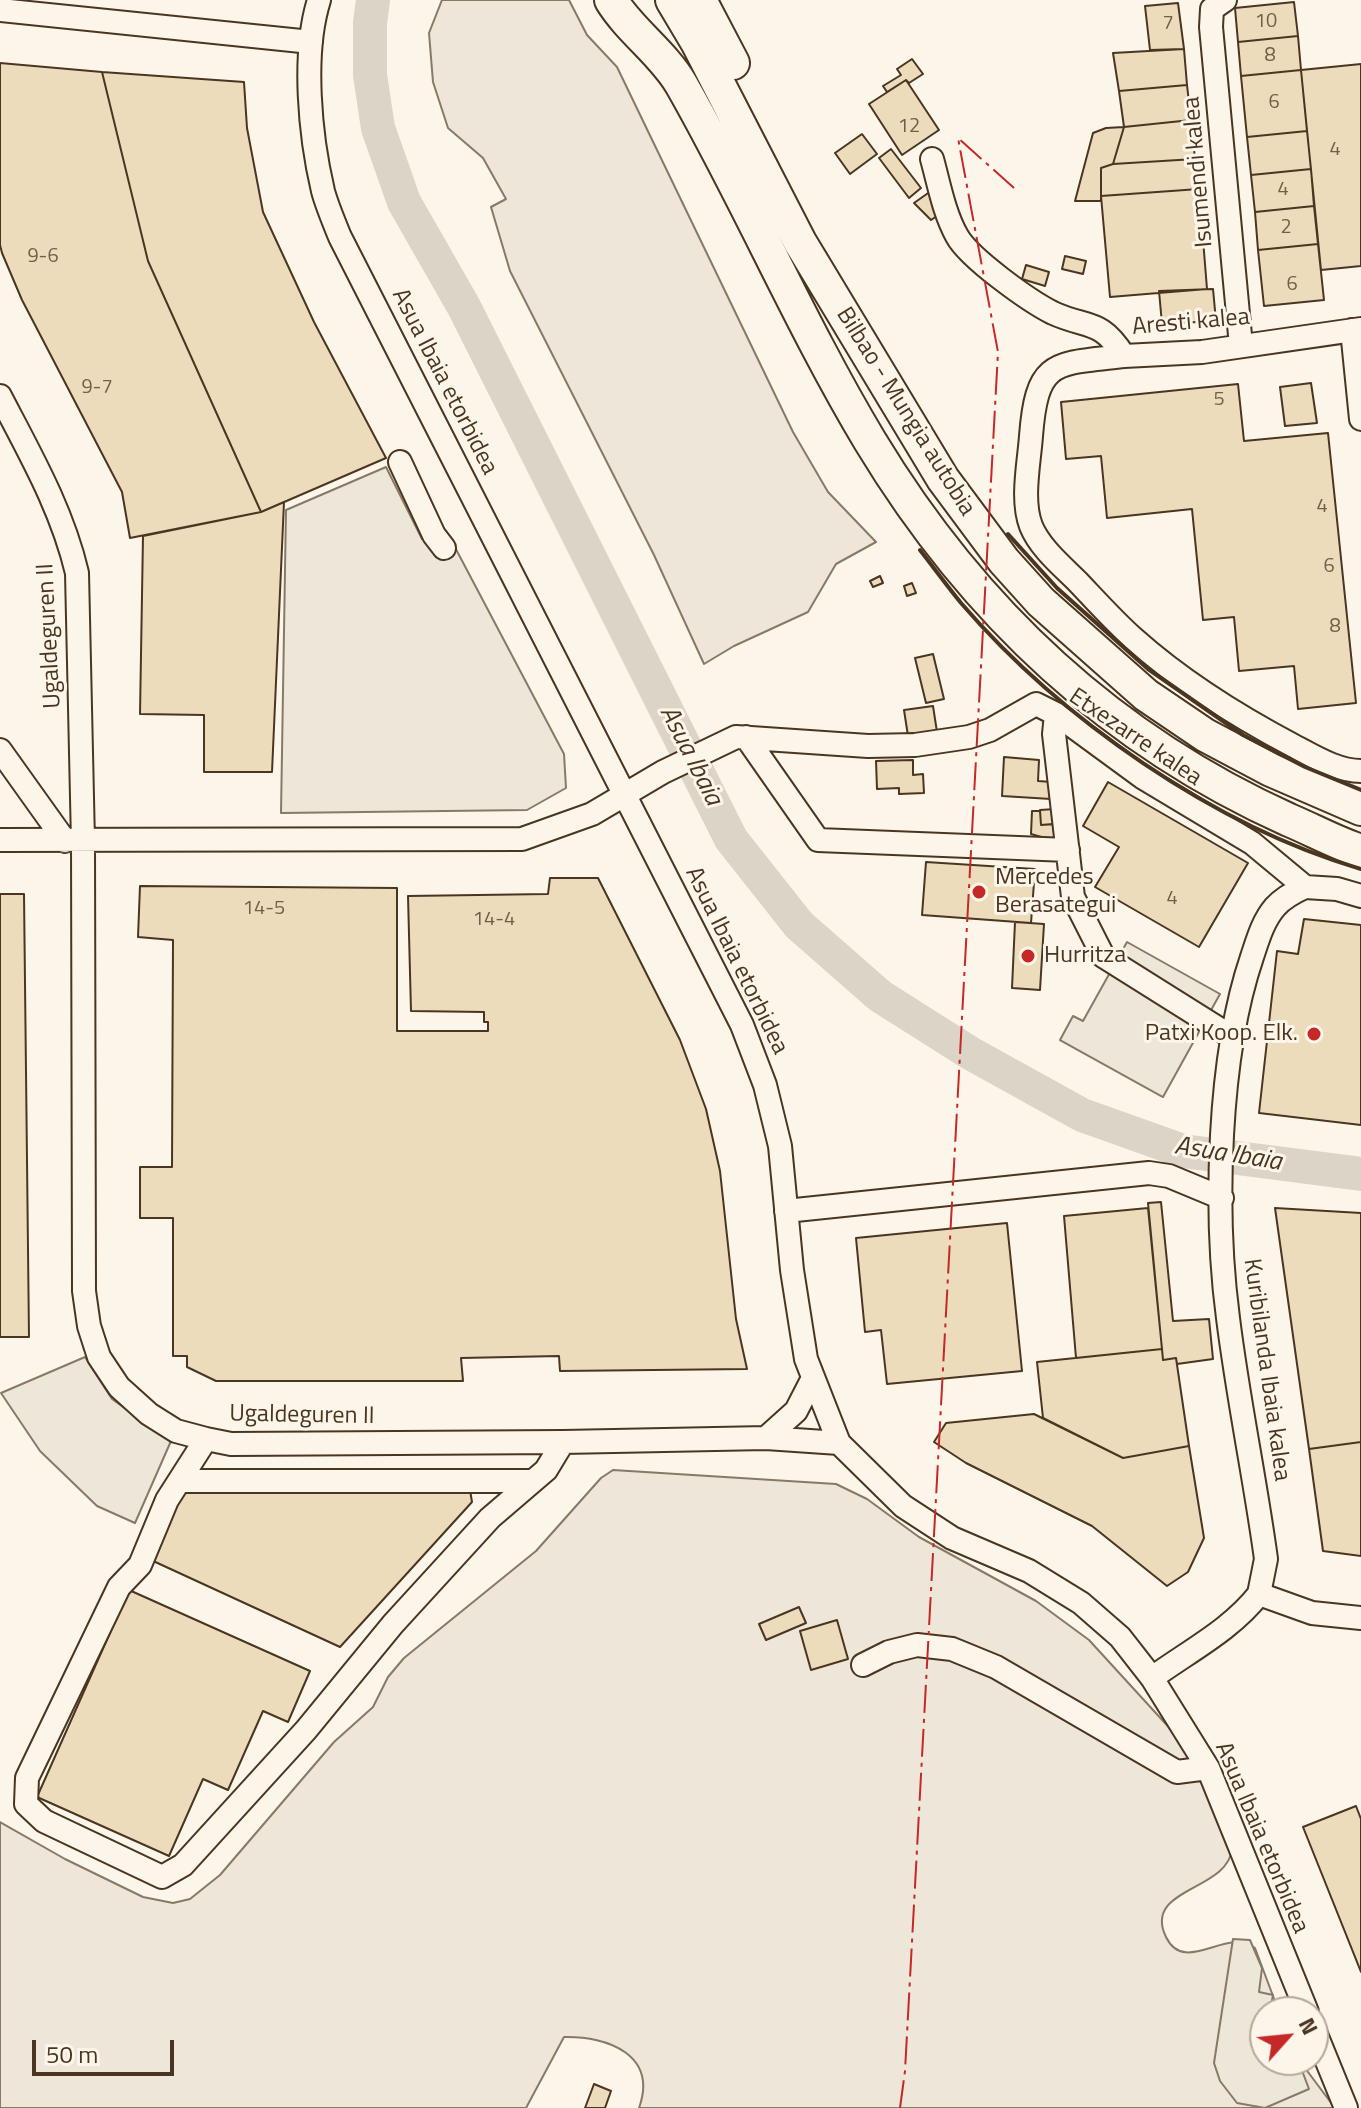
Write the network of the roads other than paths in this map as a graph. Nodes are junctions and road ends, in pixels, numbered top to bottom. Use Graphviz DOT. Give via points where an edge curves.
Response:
graph roads {
  1 [pos="319,0"];
  2 [pos="611,0"];
  3 [pos="634,0"];
  4 [pos="672,0"];
  5 [pos="700,0"];
  6 [pos="1225,0"];
  7 [pos="0,10"];
  8 [pos="311,42"];
  9 [pos="678,79"];
  10 [pos="932,159"];
  11 [pos="1357,330"];
  12 [pos="1241,346"];
  13 [pos="1124,356"];
  14 [pos="878,369"];
  15 [pos="0,396"];
  16 [pos="1361,419"];
  17 [pos="400,462"];
  18 [pos="444,548"];
  19 [pos="1056,714"];
  20 [pos="746,737"];
  21 [pos="0,750"];
  22 [pos="1361,771"];
  23 [pos="623,793"];
  24 [pos="1361,809"];
  25 [pos="0,840"];
  26 [pos="74,842"];
  27 [pos="1068,850"];
  28 [pos="1361,851"];
  29 [pos="1305,887"];
  30 [pos="1361,896"];
  31 [pos="1232,1037"];
  32 [pos="1222,1198"];
  33 [pos="786,1211"];
  34 [pos="813,1378"];
  35 [pos="766,1438"];
  36 [pos="206,1439"];
  37 [pos="563,1442"];
  38 [pos="839,1443"];
  39 [pos="181,1481"];
  40 [pos="531,1481"];
  41 [pos="1259,1594"];
  42 [pos="1361,1618"];
  43 [pos="863,1665"];
  44 [pos="1152,1678"];
  45 [pos="1208,1768"];
  46 [pos="1301,1996"];
  47 [pos="1329,2066"];
  48 [pos="1346,2108"];
  1 -- 8 [label="street, Asua Ibaia etorbidea"];
  2 -- 9 [label="highway"];
  3 -- 9 [label="highway"];
  4 -- 14 [label="highway, Bilbao - Mungia autobia" via="800,242"];
  5 -- 14 [label="highway" via="821,234"];
  6 -- 12 [label="street, Isumendi kalea" via="1212,9 1211,27"];
  7 -- 8 [label="street"];
  8 -- 23 [label="street, Asua Ibaia etorbidea" via="314,142 340,237"];
  9 -- 28 [label="highway, Bilbao - Mungia autobia" via="870,440 978,592 1055,669 1128,729 1251,803"];
  10 -- 13 [label="street, Aresti kalea" via="957,236 973,255 1038,305 1112,337"];
  11 -- 12 [label="street, Aresti kalea"];
  11 -- 16 [label="street"];
  12 -- 13 [label="street, Aresti kalea"];
  13 -- 22 [label="street" via="1069,362 1045,375 1037,389 1026,503 1032,527 1053,557 1133,638 1197,689 1327,764"];
  14 -- 24 [label="highway, Bilbao - Mungia autobia" via="968,516 1079,638 1146,695 1205,735"];
  15 -- 26 [label="street, Ugaldeguren II" via="57,507 77,573"];
  17 -- 18 [label="street"];
  19 -- 20 [label="street, Etxezarre kalea" via="1036,704 990,730 915,745"];
  19 -- 27 [label="street"];
  19 -- 29 [label="street, Etxezarre kalea" via="1142,777 1252,843"];
  20 -- 23 [label="street, Etxezarre kalea" via="721,743"];
  20 -- 27 [label="street" via="818,840"];
  21 -- 26 [label="street"];
  23 -- 26 [label="street" via="592,814 522,839"];
  23 -- 33 [label="street, Asua Ibaia etorbidea" via="742,1025 780,1146"];
  25 -- 26 [label="street"];
  26 -- 36 [label="street, Ugaldeguren II" via="89,1326 99,1357 132,1401 176,1431"];
  27 -- 31 [label="street" via="1073,897 1103,956"];
  29 -- 30 [label="street"];
  29 -- 31 [label="street, Kuribilanda Ibaia kalea" via="1276,905 1265,923 1244,980"];
  31 -- 32 [label="street, Kuribilanda Ibaia kalea"];
  32 -- 33 [label="street" via="1149,1173"];
  32 -- 41 [label="street, Kuribilanda Ibaia kalea" via="1227,1316 1266,1559"];
  33 -- 34 [label="street, Asua Ibaia etorbidea"];
  34 -- 35 [label="street" via="796,1411"];
  34 -- 38 [label="street, Asua Ibaia etorbidea"];
  35 -- 37 [label="street, Ugaldeguren II"];
  35 -- 38 [label="street, Ugaldeguren II"];
  36 -- 37 [label="street, Ugaldeguren II" via="231,1444"];
  36 -- 39 [label="street"];
  37 -- 40 [label="street" via="546,1470"];
  38 -- 44 [label="street, Asua Ibaia etorbidea" via="903,1506 952,1538 1029,1571 1081,1603 1120,1637"];
  39 -- 40 [label="street"];
  39 -- 40 [label="street" via="167,1500 140,1565 119,1587 27,1778 26,1804 44,1821 162,1877 183,1865 306,1730 393,1624"];
  41 -- 42 [label="street" via="1312,1613"];
  41 -- 44 [label="street" via="1230,1623"];
  43 -- 45 [label="street" via="917,1645 952,1649 996,1667 1177,1772"];
  44 -- 45 [label="street, Asua Ibaia etorbidea"];
  45 -- 46 [label="street, Asua Ibaia etorbidea"];
  47 -- 48 [label="street"];
}
